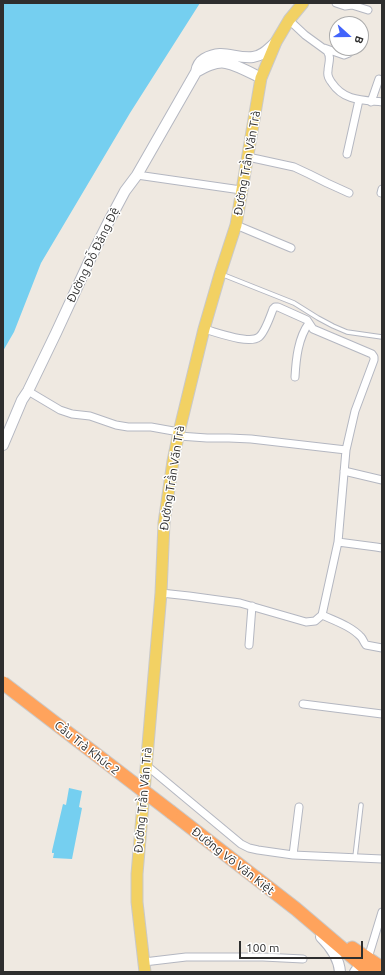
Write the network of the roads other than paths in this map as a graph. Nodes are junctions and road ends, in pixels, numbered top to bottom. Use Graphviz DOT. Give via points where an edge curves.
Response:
graph roads {
  1 [pos="303,3"];
  2 [pos="336,3"];
  3 [pos="368,10"];
  4 [pos="289,20"];
  5 [pos="276,42"];
  6 [pos="323,48"];
  7 [pos="329,50"];
  8 [pos="196,72"];
  9 [pos="261,78"];
  10 [pos="379,79"];
  11 [pos="359,100"];
  12 [pos="370,102"];
  13 [pos="382,102"];
  14 [pos="347,154"];
  15 [pos="248,157"];
  16 [pos="137,175"];
  17 [pos="241,190"];
  18 [pos="349,193"];
  19 [pos="236,225"];
  20 [pos="291,248"];
  21 [pos="220,274"];
  22 [pos="309,323"];
  23 [pos="204,329"];
  24 [pos="382,337"];
  25 [pos="295,377"];
  26 [pos="28,391"];
  27 [pos="179,434"];
  28 [pos="3,445"];
  29 [pos="346,450"];
  30 [pos="344,472"];
  31 [pos="382,480"];
  32 [pos="338,542"];
  33 [pos="382,548"];
  34 [pos="161,593"];
  35 [pos="252,606"];
  36 [pos="322,615"];
  37 [pos="249,645"];
  38 [pos="382,648"];
  39 [pos="3,683"];
  40 [pos="302,704"];
  41 [pos="382,714"];
  42 [pos="146,765"];
  43 [pos="361,805"];
  44 [pos="299,807"];
  45 [pos="171,812"];
  46 [pos="293,855"];
  47 [pos="355,858"];
  48 [pos="382,859"];
  49 [pos="296,909"];
  50 [pos="382,912"];
  51 [pos="303,959"];
  52 [pos="369,966"];
  53 [pos="145,967"];
  54 [pos="340,972"];
  1 -- 4 [label="main road, Đường Trần Văn Trà"];
  2 -- 3 [label="street"];
  4 -- 5 [label="main road, Đường Trần Văn Trà"];
  4 -- 6 [label="street"];
  5 -- 8 [label="street, Đường Đỗ Đăng Đệ" via="260,55 252,57 224,54 208,56 200,61"];
  5 -- 9 [label="main road, Đường Trần Văn Trà"];
  6 -- 7 [label="street"];
  6 -- 11 [label="street" via="330,58 330,80 338,91"];
  8 -- 9 [label="street" via="207,66 226,63"];
  8 -- 16 [label="street, Đường Đỗ Đăng Đệ"];
  9 -- 15 [label="main road, Đường Trần Văn Trà"];
  10 -- 12 [label="street"];
  11 -- 12 [label="street"];
  11 -- 14 [label="street"];
  12 -- 13 [label="street"];
  15 -- 17 [label="main road, Đường Trần Văn Trà"];
  15 -- 18 [label="street" via="294,167"];
  16 -- 17 [label="street"];
  16 -- 26 [label="street, Đường Đỗ Đăng Đệ" via="109,221"];
  17 -- 19 [label="main road, Đường Trần Văn Trà"];
  19 -- 20 [label="street"];
  19 -- 21 [label="main road, Đường Trần Văn Trà"];
  21 -- 23 [label="main road, Đường Trần Văn Trà"];
  21 -- 24 [label="lane" via="294,303 347,332"];
  22 -- 23 [label="street" via="303,317 275,307 258,338 237,338"];
  22 -- 25 [label="street" via="302,335"];
  22 -- 29 [label="street" via="313,329 364,350 374,357 355,411"];
  23 -- 27 [label="main road, Đường Trần Văn Trà"];
  26 -- 27 [label="street" via="60,410 72,414 90,416 116,426 151,427"];
  26 -- 28 [label="street, Đường Đỗ Đăng Đệ"];
  27 -- 29 [label="street"];
  27 -- 34 [label="main road, Đường Trần Văn Trà" via="164,523"];
  29 -- 30 [label="street"];
  30 -- 31 [label="street"];
  30 -- 32 [label="street"];
  32 -- 33 [label="street"];
  32 -- 36 [label="street"];
  34 -- 35 [label="street"];
  34 -- 42 [label="main road, Đường Trần Văn Trà"];
  35 -- 36 [label="street" via="306,622 315,621"];
  35 -- 37 [label="street"];
  36 -- 38 [label="street" via="354,630 366,645"];
  39 -- 45 [label="highway, Cầu Trà Khúc 2, bridge"];
  40 -- 41 [label="street"];
  42 -- 46 [label="street" via="241,844 258,850"];
  42 -- 53 [label="main road, Đường Trần Văn Trà" via="137,874 137,902"];
  43 -- 47 [label="lane"];
  44 -- 46 [label="street"];
  45 -- 49 [label="highway, Đường Võ Văn Kiệt"];
  46 -- 47 [label="street"];
  47 -- 48 [label="street"];
  49 -- 52 [label="highway, Đường Võ Văn Kiệt"];
  49 -- 54 [label="street" via="330,946"];
  50 -- 52 [label="street"];
  51 -- 53 [label="street" via="263,956 194,957"];
}
